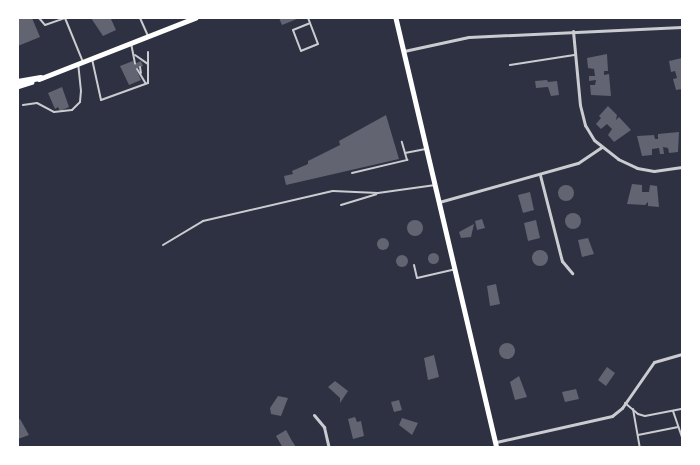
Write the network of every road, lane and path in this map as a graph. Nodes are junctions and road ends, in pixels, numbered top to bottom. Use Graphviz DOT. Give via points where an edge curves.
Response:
graph roads {
  1 [pos="39,18"];
  2 [pos="66,18"];
  3 [pos="140,18"];
  4 [pos="195,18"];
  5 [pos="308,18"];
  6 [pos="396,18"];
  7 [pos="310,23"];
  8 [pos="682,27"];
  9 [pos="574,31"];
  10 [pos="148,36"];
  11 [pos="132,43"];
  12 [pos="148,52"];
  13 [pos="404,52"];
  14 [pos="576,55"];
  15 [pos="135,56"];
  16 [pos="92,59"];
  17 [pos="81,63"];
  18 [pos="137,63"];
  19 [pos="148,64"];
  20 [pos="510,65"];
  21 [pos="139,68"];
  22 [pos="41,78"];
  23 [pos="18,82"];
  24 [pos="146,84"];
  25 [pos="18,86"];
  26 [pos="23,105"];
  27 [pos="402,142"];
  28 [pos="602,147"];
  29 [pos="426,149"];
  30 [pos="405,153"];
  31 [pos="682,167"];
  32 [pos="352,173"];
  33 [pos="540,175"];
  34 [pos="435,185"];
  35 [pos="378,193"];
  36 [pos="439,202"];
  37 [pos="341,205"];
  38 [pos="163,245"];
  39 [pos="414,265"];
  40 [pos="455,269"];
  41 [pos="572,273"];
  42 [pos="682,354"];
  43 [pos="625,403"];
  44 [pos="682,409"];
  45 [pos="633,410"];
  46 [pos="673,410"];
  47 [pos="314,415"];
  48 [pos="678,427"];
  49 [pos="638,435"];
  50 [pos="682,437"];
  51 [pos="497,445"];
  52 [pos="329,448"];
  53 [pos="640,448"];
  1 -- 2 [label="lane" via="46,25"];
  2 -- 17 [label="lane"];
  3 -- 10 [label="lane"];
  4 -- 10 [label="main road"];
  5 -- 7 [label="lane"];
  6 -- 13 [label="main road"];
  7 -- 7 [label="lane" via="318,44 301,51 293,30"];
  8 -- 9 [label="street"];
  9 -- 13 [label="street" via="469,37"];
  9 -- 14 [label="street"];
  10 -- 11 [label="main road"];
  11 -- 15 [label="lane"];
  11 -- 16 [label="main road"];
  12 -- 19 [label="lane"];
  13 -- 29 [label="main road"];
  14 -- 20 [label="lane"];
  14 -- 28 [label="street" via="584,121 589,133"];
  15 -- 18 [label="lane"];
  15 -- 19 [label="lane"];
  16 -- 17 [label="main road"];
  16 -- 24 [label="lane" via="101,100"];
  17 -- 22 [label="main road"];
  17 -- 26 [label="lane" via="80,102 72,110 54,112 37,104"];
  19 -- 24 [label="lane"];
  21 -- 24 [label="lane"];
  22 -- 23 [label="highway"];
  22 -- 25 [label="main road"];
  27 -- 30 [label="lane"];
  28 -- 31 [label="street" via="638,168 654,171"];
  28 -- 33 [label="street" via="587,159"];
  29 -- 30 [label="lane"];
  29 -- 34 [label="main road"];
  30 -- 32 [label="lane" via="407,160"];
  33 -- 36 [label="street"];
  33 -- 41 [label="street" via="562,261"];
  34 -- 35 [label="lane"];
  34 -- 36 [label="main road"];
  35 -- 37 [label="lane"];
  35 -- 38 [label="lane" via="332,191 234,216 217,217 196,225"];
  36 -- 40 [label="main road"];
  39 -- 40 [label="lane" via="417,278"];
  40 -- 51 [label="main road"];
  42 -- 43 [label="street" via="654,362"];
  43 -- 45 [label="lane"];
  43 -- 51 [label="street" via="608,418"];
  44 -- 46 [label="lane"];
  45 -- 46 [label="lane" via="645,416"];
  45 -- 49 [label="lane"];
  46 -- 48 [label="lane"];
  47 -- 52 [label="street" via="324,427"];
  48 -- 49 [label="lane"];
  48 -- 50 [label="lane"];
  49 -- 53 [label="lane"];
}
